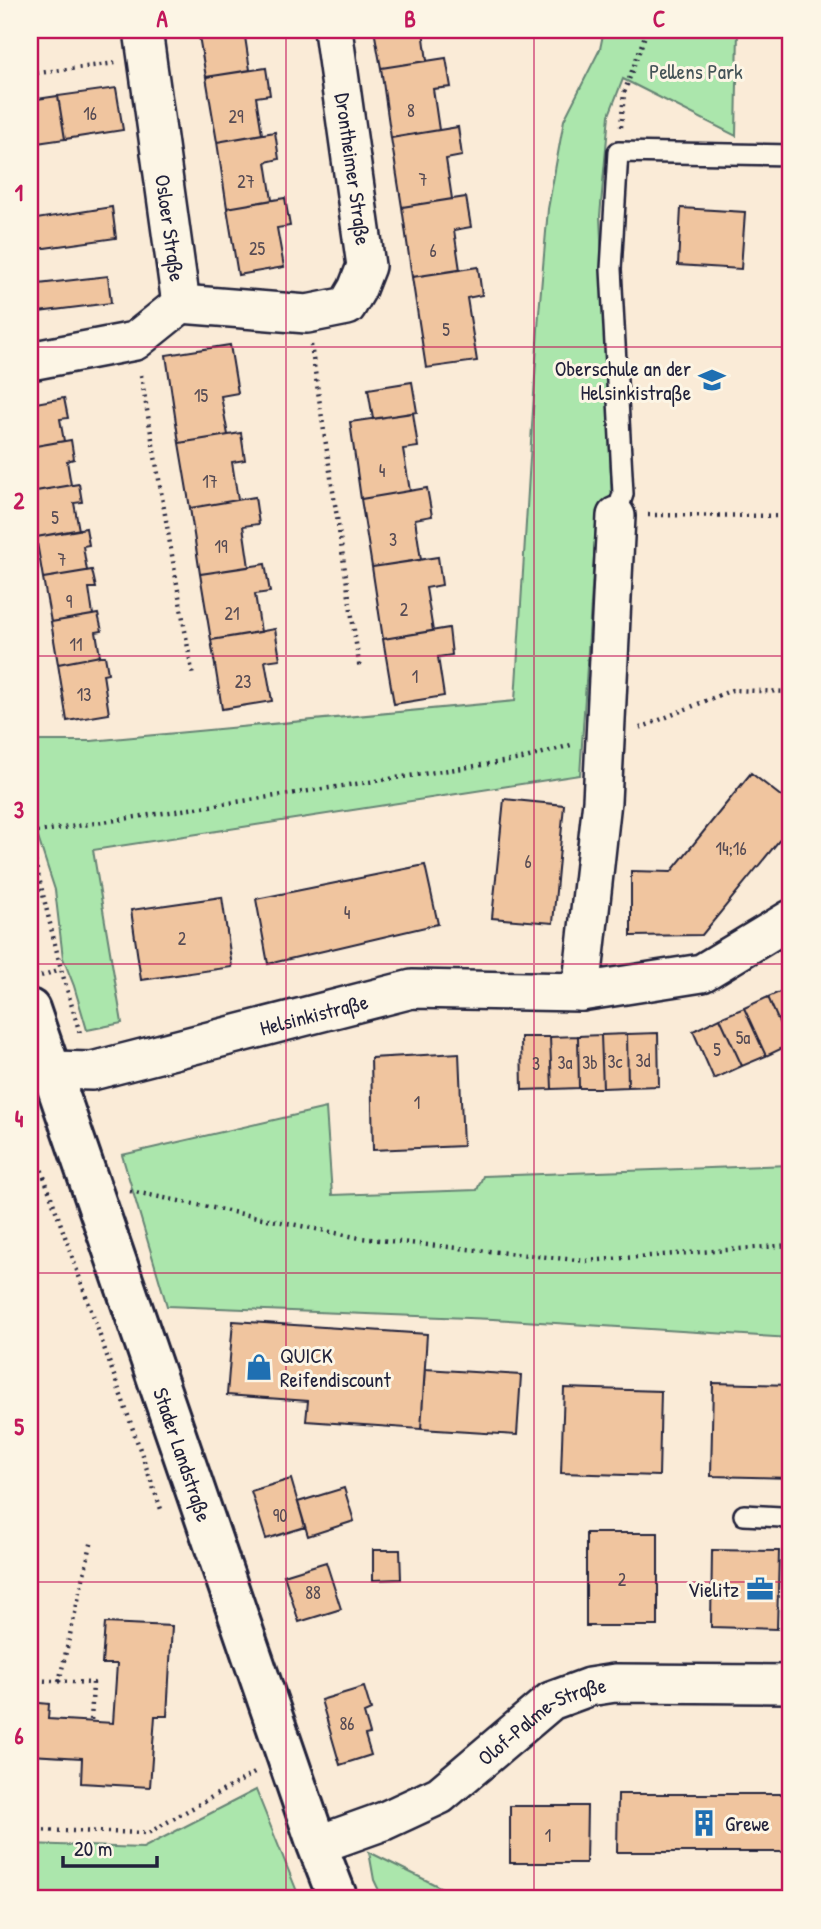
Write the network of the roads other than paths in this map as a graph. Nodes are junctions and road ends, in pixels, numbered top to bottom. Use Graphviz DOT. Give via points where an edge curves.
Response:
graph roads {
  1 [pos="333,30"];
  2 [pos="145,44"];
  3 [pos="791,155"];
  4 [pos="181,304"];
  5 [pos="30,361"];
  6 [pos="616,516"];
  7 [pos="791,919"];
  8 [pos="581,992"];
  9 [pos="30,1009"];
  10 [pos="37,1073"];
  11 [pos="744,1515"];
  12 [pos="791,1521"];
  13 [pos="791,1684"];
  14 [pos="317,1844"];
  15 [pos="338,1899"];
  1 -- 4 [label="street, Drontheimer Straße" via="366,266 357,289 347,306 307,314"];
  2 -- 4 [label="street, Osloer Straße"];
  3 -- 6 [label="lane" via="618,152 611,269 623,494"];
  4 -- 5 [label="street, Osloer Straße" via="135,341"];
  6 -- 8 [label="street" via="602,801"];
  7 -- 8 [label="street, Helsinkistraße" via="702,973"];
  8 -- 10 [label="street, Helsinkistraße" via="412,989 92,1071"];
  9 -- 10 [label="street, Stader Landstraße"];
  10 -- 14 [label="street, Stader Landstraße" via="91,1183"];
  11 -- 12 [label="lane"];
  13 -- 14 [label="street, Olof-Palme-Straße" via="615,1683 589,1687 551,1701 440,1796"];
  14 -- 15 [label="street, Stader Landstraße"];
}
